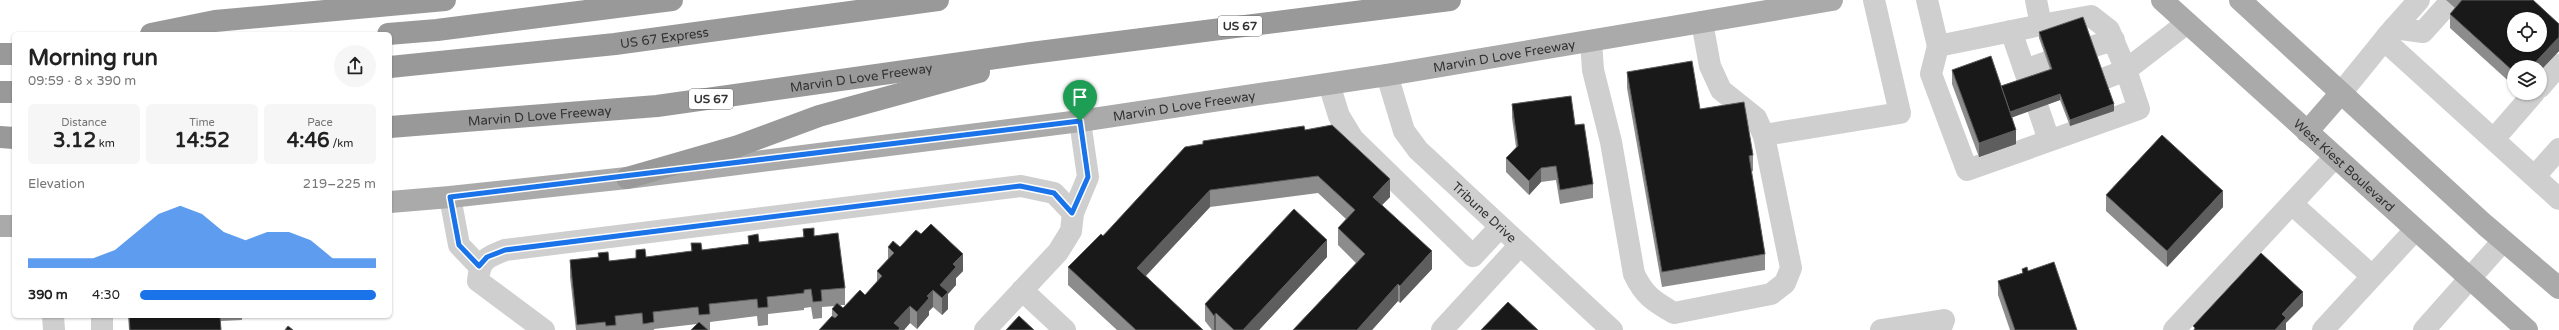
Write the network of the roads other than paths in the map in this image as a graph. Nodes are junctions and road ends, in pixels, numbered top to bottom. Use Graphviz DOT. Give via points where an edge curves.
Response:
graph roads {
  1 [pos="445,0"];
  2 [pos="672,0"];
  3 [pos="938,0"];
  4 [pos="1450,0"];
  5 [pos="1832,0"];
  6 [pos="1874,0"];
  7 [pos="1927,0"];
  8 [pos="2036,0"];
  9 [pos="2162,0"];
  10 [pos="2240,0"];
  11 [pos="2419,0"];
  12 [pos="2445,8"];
  13 [pos="1702,22"];
  14 [pos="2187,23"];
  15 [pos="2041,25"];
  16 [pos="2011,31"];
  17 [pos="161,32"];
  18 [pos="392,34"];
  19 [pos="2389,34"];
  20 [pos="2114,40"];
  21 [pos="1591,41"];
  22 [pos="1938,46"];
  23 [pos="2091,47"];
  24 [pos="1031,53"];
  25 [pos="0,54"];
  26 [pos="12,54"];
  27 [pos="2048,62"];
  28 [pos="2559,65"];
  29 [pos="392,67"];
  30 [pos="2126,70"];
  31 [pos="1387,75"];
  32 [pos="2103,79"];
  33 [pos="2547,79"];
  34 [pos="1329,84"];
  35 [pos="0,92"];
  36 [pos="12,92"];
  37 [pos="2341,93"];
  38 [pos="2528,100"];
  39 [pos="2038,108"];
  40 [pos="1080,121"];
  41 [pos="392,127"];
  42 [pos="2307,132"];
  43 [pos="1764,135"];
  44 [pos="0,137"];
  45 [pos="12,138"];
  46 [pos="2494,139"];
  47 [pos="2049,140"];
  48 [pos="2559,149"];
  49 [pos="2335,157"];
  50 [pos="2534,176"];
  51 [pos="627,178"];
  52 [pos="450,197"];
  53 [pos="2559,198"];
  54 [pos="392,202"];
  55 [pos="2292,204"];
  56 [pos="1072,213"];
  57 [pos="0,226"];
  58 [pos="12,226"];
  59 [pos="1500,226"];
  60 [pos="2415,230"];
  61 [pos="2503,241"];
  62 [pos="1520,245"];
  63 [pos="1473,256"];
  64 [pos="479,266"];
  65 [pos="2372,276"];
  66 [pos="1490,278"];
  67 [pos="2470,280"];
  68 [pos="2559,288"];
  69 [pos="1022,290"];
  70 [pos="53,318"];
  71 [pos="102,318"];
  72 [pos="54,330"];
  73 [pos="102,330"];
  74 [pos="544,330"];
  75 [pos="985,330"];
  76 [pos="1065,330"];
  77 [pos="1442,330"];
  78 [pos="1612,330"];
  79 [pos="1880,330"];
  80 [pos="1940,330"];
  81 [pos="2174,330"];
  82 [pos="2323,330"];
  83 [pos="2424,330"];
  84 [pos="2527,330"];
  1 -- 17 [label="highway" via="215,21"];
  2 -- 18 [label="highway"];
  3 -- 29 [label="highway, US 67 Express" via="615,44"];
  4 -- 24 [label="highway, Marvin D Love Freeway / US 67"];
  5 -- 13 [label="main road, Marvin D Love Freeway"];
  6 -- 43 [label="street" via="1900,113"];
  7 -- 22 [label="street"];
  8 -- 15 [label="street"];
  9 -- 14 [label="main road, West Kiest Boulevard"];
  10 -- 37 [label="main road"];
  11 -- 19 [label="street"];
  12 -- 19 [label="street" via="2423,32"];
  13 -- 21 [label="main road, Marvin D Love Freeway"];
  13 -- 43 [label="street" via="1710,66 1722,90 1756,118"];
  14 -- 30 [label="street"];
  14 -- 42 [label="main road, West Kiest Boulevard"];
  15 -- 16 [label="street"];
  15 -- 20 [label="street" via="2091,16 2109,30"];
  16 -- 22 [label="street"];
  16 -- 27 [label="street" via="2027,76"];
  19 -- 37 [label="street"];
  19 -- 46 [label="street"];
  20 -- 23 [label="street"];
  20 -- 30 [label="street"];
  21 -- 31 [label="main road, Marvin D Love Freeway"];
  21 -- 43 [label="street" via="1593,70 1611,142 1634,274 1642,290 1653,301 1674,313 1771,294 1785,283 1791,268"];
  22 -- 47 [label="street" via="1931,74 1967,170"];
  24 -- 41 [label="highway, Marvin D Love Freeway / US 67" via="656,106"];
  24 -- 51 [label="highway" via="980,72 818,116 738,146"];
  25 -- 26 [label="highway"];
  28 -- 33 [label="street"];
  30 -- 32 [label="street"];
  30 -- 47 [label="street" via="2139,109"];
  31 -- 34 [label="main road, Marvin D Love Freeway"];
  31 -- 59 [label="street, Tribune Drive" via="1397,113 1409,138 1436,168"];
  34 -- 40 [label="main road, Marvin D Love Freeway"];
  34 -- 63 [label="street" via="1339,116 1353,139"];
  35 -- 36 [label="highway"];
  37 -- 42 [label="main road"];
  37 -- 61 [label="main road"];
  38 -- 46 [label="street"];
  39 -- 47 [label="street"];
  40 -- 51 [label="main road, Marvin D Love Freeway"];
  40 -- 56 [label="street" via="1088,177"];
  42 -- 49 [label="main road, West Kiest Boulevard"];
  44 -- 45 [label="highway"];
  46 -- 50 [label="street"];
  48 -- 50 [label="street"];
  49 -- 55 [label="street"];
  49 -- 60 [label="main road, West Kiest Boulevard"];
  50 -- 53 [label="street"];
  51 -- 52 [label="main road, Marvin D Love Freeway"];
  52 -- 54 [label="main road, Marvin D Love Freeway"];
  52 -- 64 [label="street" via="459,245"];
  55 -- 65 [label="street"];
  55 -- 81 [label="street"];
  56 -- 64 [label="street" via="1054,193 1020,186 505,250 487,257"];
  56 -- 69 [label="street" via="1071,231 1058,252"];
  57 -- 58 [label="main road"];
  59 -- 62 [label="street, Tribune Drive"];
  59 -- 63 [label="street"];
  60 -- 65 [label="street"];
  60 -- 67 [label="main road, West Kiest Boulevard"];
  61 -- 67 [label="street"];
  61 -- 68 [label="main road"];
  62 -- 66 [label="street"];
  62 -- 78 [label="street, Tribune Drive"];
  63 -- 66 [label="street"];
  64 -- 74 [label="street" via="478,281"];
  65 -- 82 [label="street"];
  66 -- 77 [label="street"];
  67 -- 83 [label="street"];
  67 -- 84 [label="main road, West Kiest Boulevard"];
  69 -- 75 [label="street"];
  69 -- 76 [label="street"];
  70 -- 72 [label="street"];
  71 -- 73 [label="street"];
  79 -- 80 [label="street" via="1944,320"];
}
